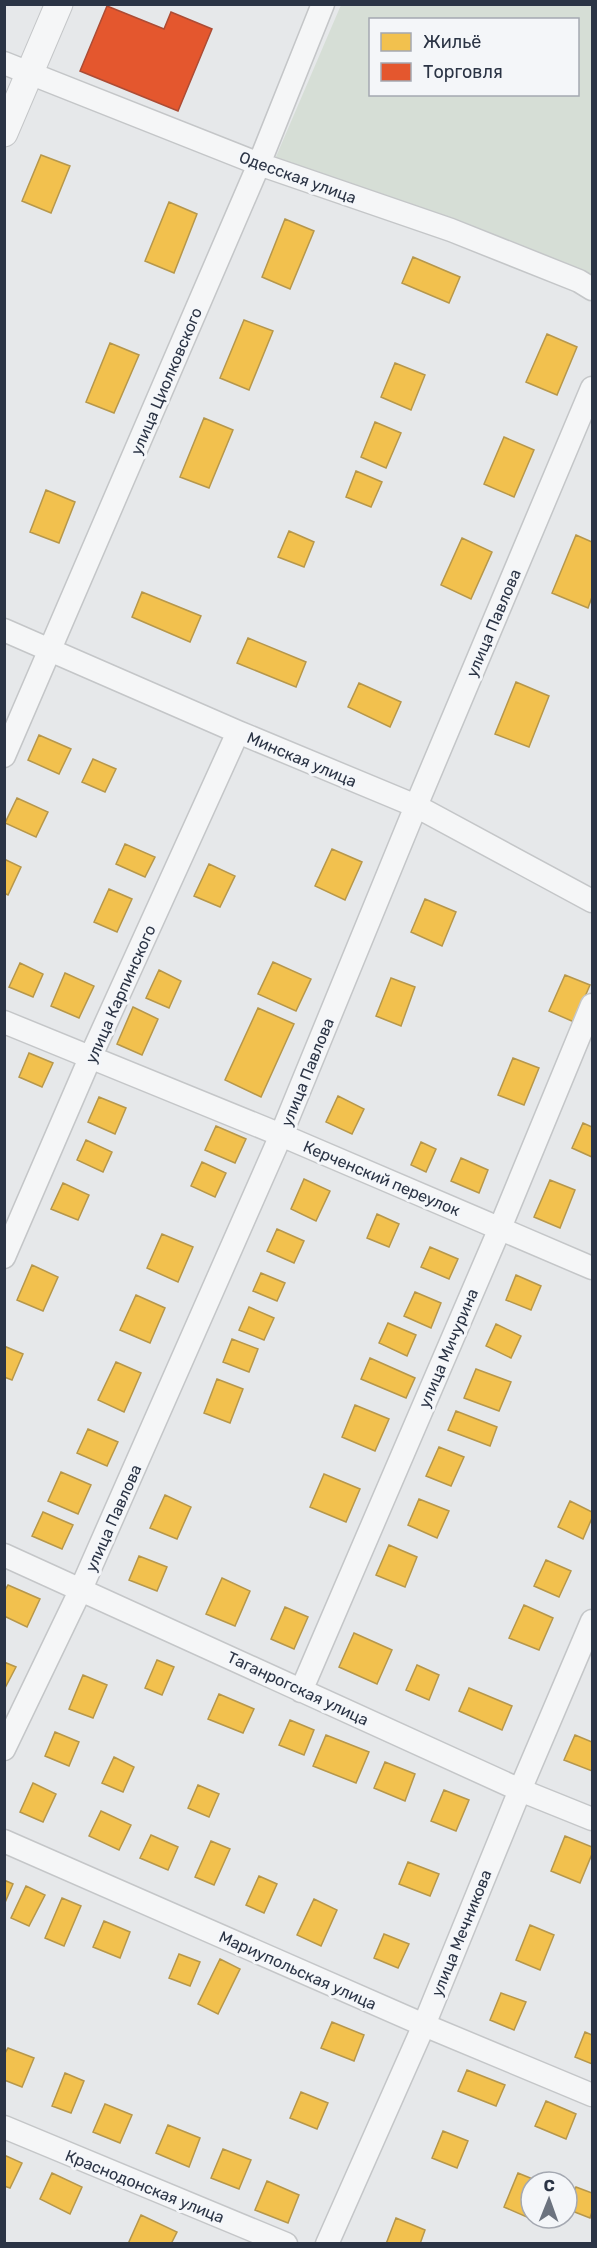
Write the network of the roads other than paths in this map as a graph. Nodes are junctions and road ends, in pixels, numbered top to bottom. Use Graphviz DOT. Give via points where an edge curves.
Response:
graph roads {
  1 [pos="59,4"];
  2 [pos="323,4"];
  3 [pos="4,63"];
  4 [pos="30,73"];
  5 [pos="4,133"];
  6 [pos="260,164"];
  7 [pos="592,289"];
  8 [pos="592,388"];
  9 [pos="4,630"];
  10 [pos="51,650"];
  11 [pos="237,732"];
  12 [pos="4,756"];
  13 [pos="416,806"];
  14 [pos="592,901"];
  15 [pos="592,1005"];
  16 [pos="4,1022"];
  17 [pos="90,1058"];
  18 [pos="281,1135"];
  19 [pos="500,1228"];
  20 [pos="4,1257"];
  21 [pos="592,1268"];
  22 [pos="4,1555"];
  23 [pos="81,1589"];
  24 [pos="592,1621"];
  25 [pos="301,1690"];
  26 [pos="4,1749"];
  27 [pos="520,1790"];
  28 [pos="592,1819"];
  29 [pos="4,1841"];
  30 [pos="424,2025"];
  31 [pos="592,2095"];
  32 [pos="4,2127"];
  33 [pos="286,2244"];
  34 [pos="327,2244"];
  1 -- 4 [label="street"];
  2 -- 6 [label="street, улица Циолковского"];
  3 -- 4 [label="street, Одесская улица"];
  4 -- 5 [label="street"];
  4 -- 6 [label="street, Одесская улица"];
  6 -- 7 [label="street, Одесская улица" via="451,230"];
  6 -- 10 [label="street, улица Циолковского"];
  8 -- 13 [label="street, улица Павлова"];
  9 -- 10 [label="street, Минская улица"];
  10 -- 11 [label="street, Минская улица"];
  10 -- 12 [label="street, улица Циолковского"];
  11 -- 13 [label="street, Минская улица"];
  11 -- 17 [label="street, улица Карпинского"];
  13 -- 14 [label="street, Минская улица"];
  13 -- 18 [label="street, улица Павлова"];
  15 -- 19 [label="street, улица Мичурина"];
  16 -- 17 [label="street, Керченский переулок"];
  17 -- 18 [label="street, Керченский переулок"];
  17 -- 20 [label="street, улица Карпинского"];
  18 -- 19 [label="street, Керченский переулок"];
  18 -- 23 [label="street, улица Павлова"];
  19 -- 21 [label="street, Керченский переулок"];
  19 -- 25 [label="street, улица Мичурина"];
  22 -- 23 [label="street, Таганрогская улица"];
  23 -- 25 [label="street, Таганрогская улица"];
  23 -- 26 [label="street, улица Павлова"];
  24 -- 27 [label="street, улица Мечникова"];
  25 -- 27 [label="street, Таганрогская улица"];
  27 -- 28 [label="street, Таганрогская улица"];
  27 -- 30 [label="street, улица Мечникова"];
  29 -- 30 [label="street, Мариупольская улица"];
  30 -- 31 [label="street, Мариупольская улица"];
  30 -- 34 [label="street, улица Мечникова"];
  32 -- 33 [label="street, Краснодонская улица"];
}
